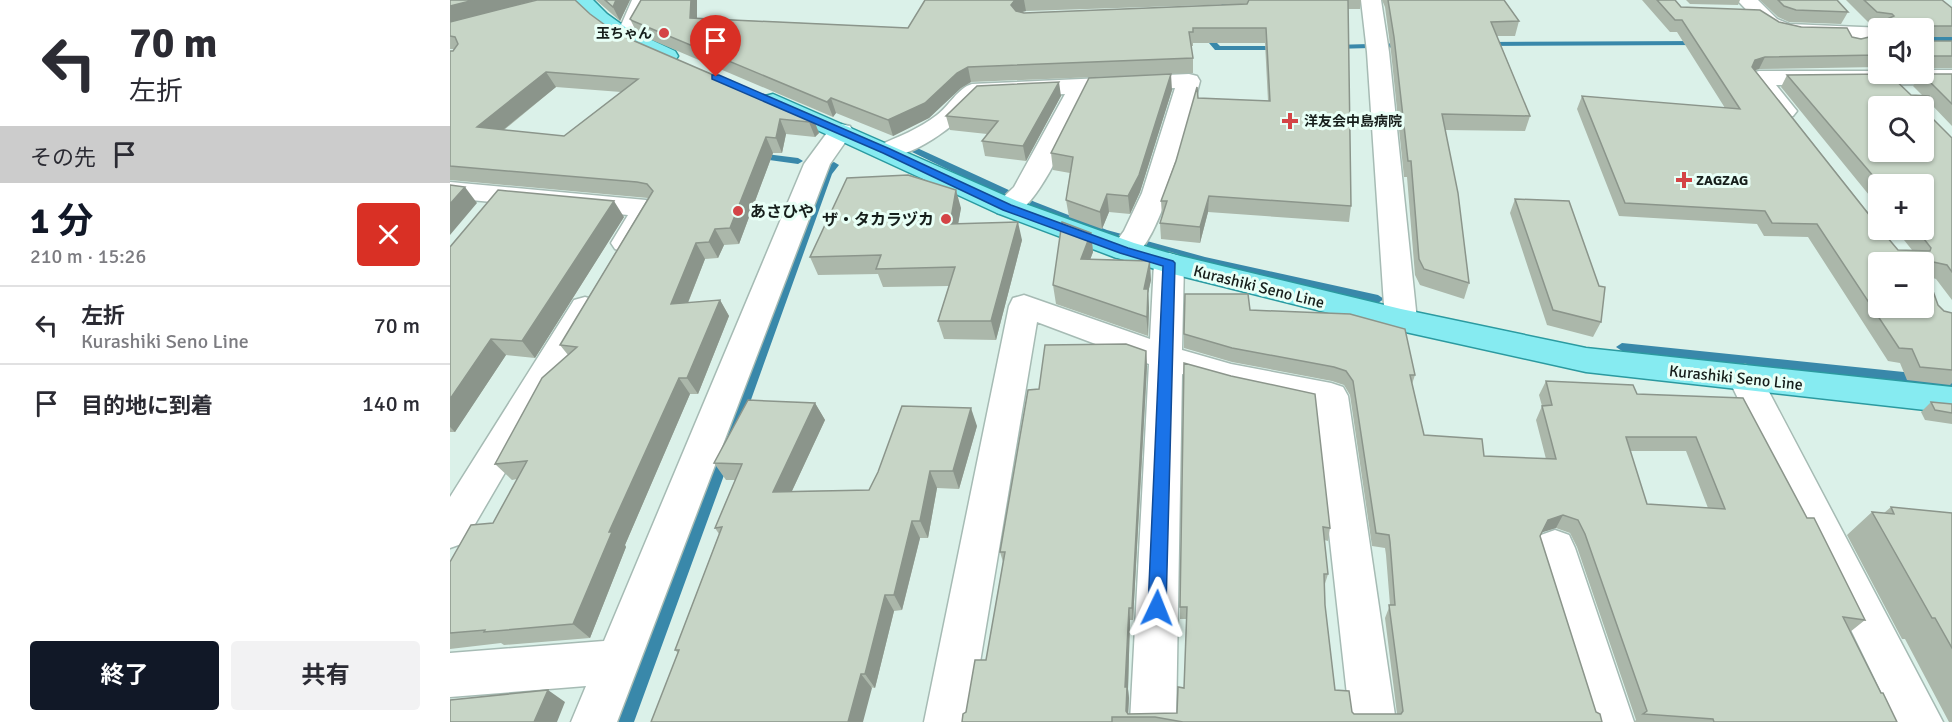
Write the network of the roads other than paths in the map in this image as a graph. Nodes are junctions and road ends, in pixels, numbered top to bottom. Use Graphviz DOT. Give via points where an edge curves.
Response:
graph roads {
  1 [pos="642,0"];
  2 [pos="1371,0"];
  3 [pos="569,1"];
  4 [pos="1748,9"];
  5 [pos="620,33"];
  6 [pos="1865,50"];
  7 [pos="687,64"];
  8 [pos="1952,76"];
  9 [pos="1082,86"];
  10 [pos="753,93"];
  11 [pos="1907,96"];
  12 [pos="841,131"];
  13 [pos="1802,133"];
  14 [pos="886,151"];
  15 [pos="450,190"];
  16 [pos="503,194"];
  17 [pos="1015,200"];
  18 [pos="480,221"];
  19 [pos="1131,242"];
  20 [pos="1169,263"];
  21 [pos="1401,320"];
  22 [pos="1166,357"];
  23 [pos="1745,378"];
  24 [pos="1952,400"];
  25 [pos="450,531"];
  26 [pos="1555,548"];
  27 [pos="618,662"];
  28 [pos="450,675"];
  29 [pos="594,722"];
  30 [pos="947,722"];
  31 [pos="1153,722"];
  32 [pos="1373,722"];
  33 [pos="1611,722"];
  34 [pos="1920,722"];
  1 -- 5 [label="street" via="631,26"];
  2 -- 21 [label="street"];
  3 -- 5 [label="main road"];
  4 -- 6 [label="street" via="1786,30"];
  5 -- 7 [label="main road"];
  6 -- 8 [label="street"];
  6 -- 11 [label="street"];
  6 -- 13 [label="street" via="1759,78"];
  9 -- 14 [label="street" via="972,92 961,109 943,124"];
  9 -- 17 [label="street"];
  9 -- 19 [label="street" via="1189,81 1158,183"];
  10 -- 12 [label="main road, Kurashiki Seno Line"];
  12 -- 14 [label="main road, Kurashiki Seno Line"];
  12 -- 27 [label="street" via="817,164"];
  14 -- 17 [label="main road, Kurashiki Seno Line"];
  15 -- 16 [label="street"];
  16 -- 18 [label="street"];
  16 -- 25 [label="street" via="646,208"];
  17 -- 19 [label="main road, Kurashiki Seno Line"];
  19 -- 20 [label="main road, Kurashiki Seno Line"];
  20 -- 21 [label="main road, Kurashiki Seno Line"];
  20 -- 22 [label="street"];
  21 -- 23 [label="main road, Kurashiki Seno Line" via="1586,360"];
  22 -- 30 [label="street" via="1024,306"];
  22 -- 31 [label="street"];
  22 -- 32 [label="street" via="1231,376 1331,396"];
  23 -- 24 [label="main road, Kurashiki Seno Line"];
  23 -- 34 [label="street"];
  26 -- 33 [label="street"];
  27 -- 28 [label="street"];
  27 -- 29 [label="street"];
}
